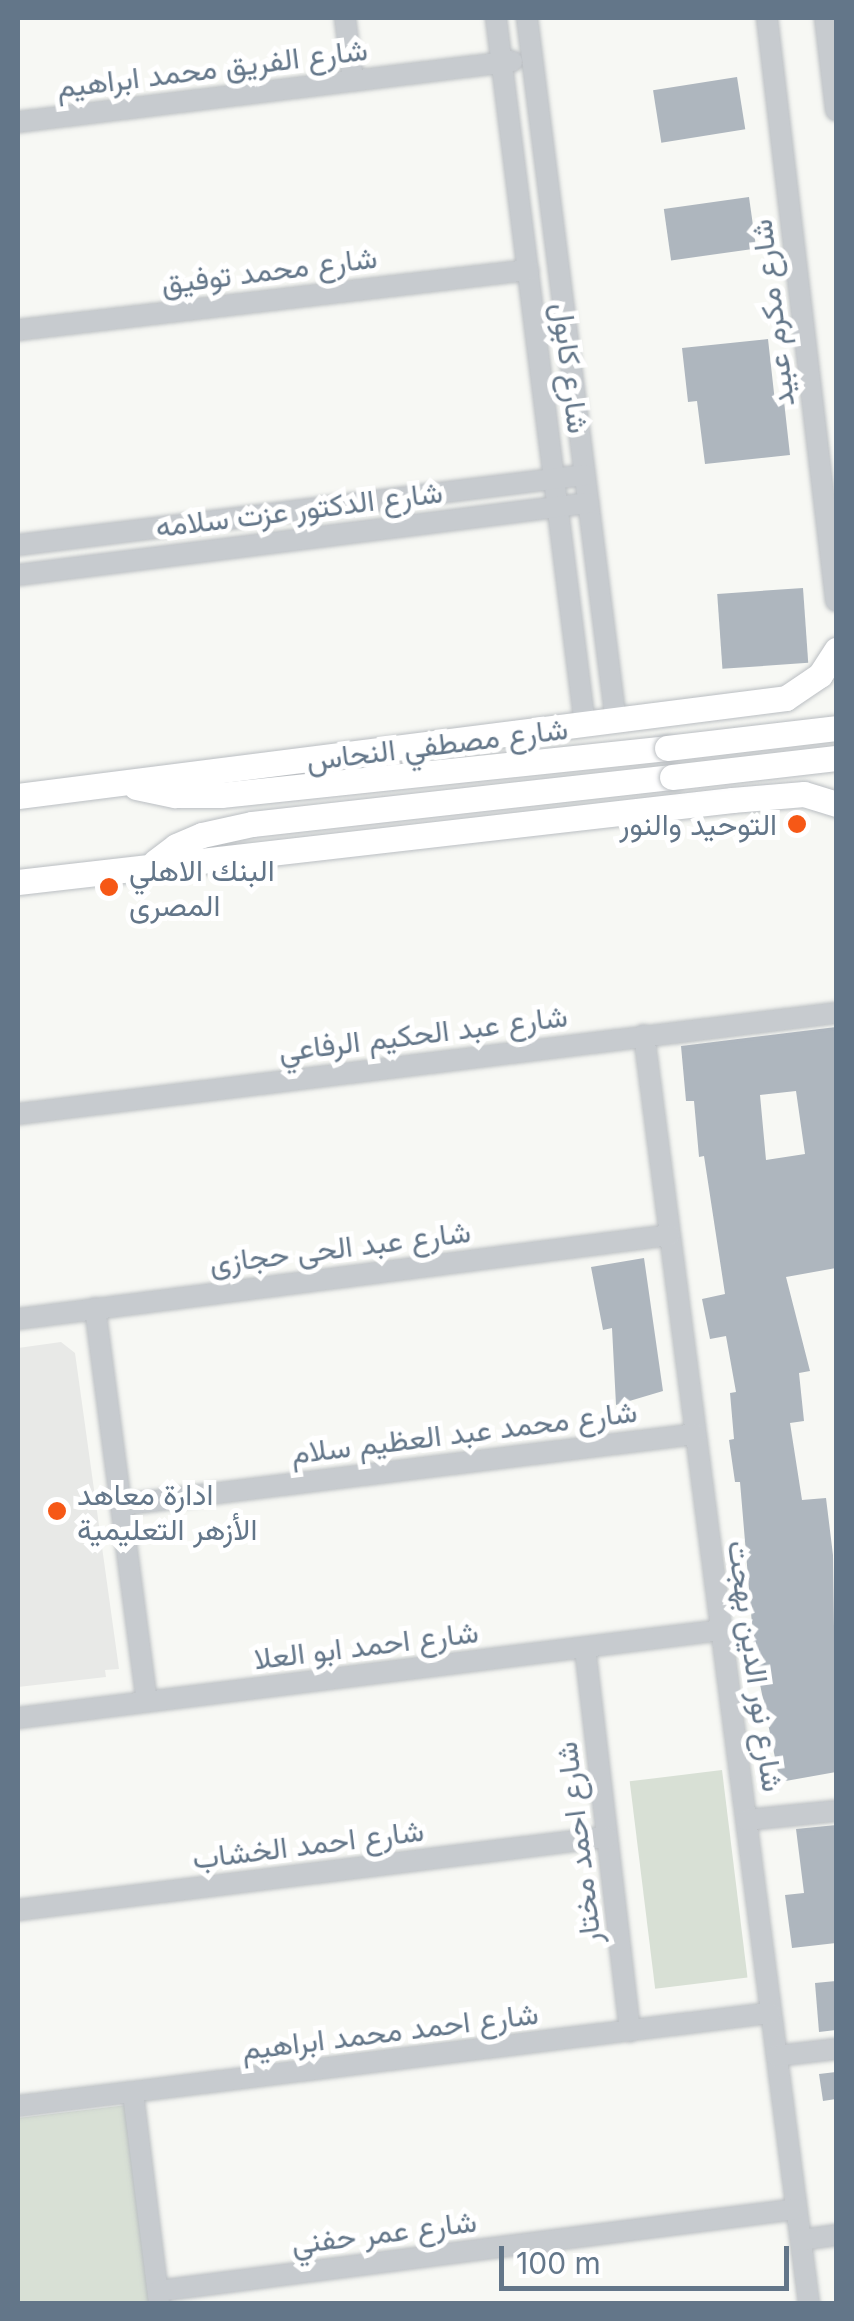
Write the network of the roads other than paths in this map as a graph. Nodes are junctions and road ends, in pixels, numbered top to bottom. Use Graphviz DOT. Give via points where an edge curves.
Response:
graph roads {
  1 [pos="345,18"];
  2 [pos="496,18"];
  3 [pos="527,18"];
  4 [pos="768,18"];
  5 [pos="826,18"];
  6 [pos="833,42"];
  7 [pos="532,58"];
  8 [pos="502,62"];
  9 [pos="353,80"];
  10 [pos="836,110"];
  11 [pos="18,122"];
  12 [pos="528,270"];
  13 [pos="18,330"];
  14 [pos="585,475"];
  15 [pos="554,479"];
  16 [pos="588,502"];
  17 [pos="558,506"];
  18 [pos="18,545"];
  19 [pos="18,575"];
  20 [pos="836,593"];
  21 [pos="836,650"];
  22 [pos="718,710"];
  23 [pos="616,722"];
  24 [pos="585,726"];
  25 [pos="836,728"];
  26 [pos="836,758"];
  27 [pos="124,782"];
  28 [pos="18,796"];
  29 [pos="732,800"];
  30 [pos="836,804"];
  31 [pos="151,865"];
  32 [pos="18,882"];
  33 [pos="836,1012"];
  34 [pos="644,1036"];
  35 [pos="18,1114"];
  36 [pos="670,1235"];
  37 [pos="95,1308"];
  38 [pos="18,1319"];
  39 [pos="696,1434"];
  40 [pos="122,1505"];
  41 [pos="722,1630"];
  42 [pos="586,1648"];
  43 [pos="148,1702"];
  44 [pos="18,1718"];
  45 [pos="836,1811"];
  46 [pos="747,1820"];
  47 [pos="606,1837"];
  48 [pos="18,1910"];
  49 [pos="770,2013"];
  50 [pos="630,2031"];
  51 [pos="836,2049"];
  52 [pos="777,2056"];
  53 [pos="132,2094"];
  54 [pos="18,2106"];
  55 [pos="796,2209"];
  56 [pos="836,2235"];
  57 [pos="801,2240"];
  58 [pos="159,2297"];
  59 [pos="809,2304"];
  1 -- 9 [label="street"];
  2 -- 8 [label="street, شارع كابول"];
  3 -- 7 [label="street, شارع كابول"];
  4 -- 20 [label="street, شارع مكرم عبيد"];
  5 -- 6 [label="street"];
  6 -- 10 [label="street"];
  7 -- 8 [label="street, شارع الفريق محمد ابراهيم"];
  7 -- 14 [label="street, شارع كابول"];
  8 -- 9 [label="street, شارع الفريق محمد ابراهيم"];
  8 -- 12 [label="street, شارع كابول"];
  9 -- 11 [label="street, شارع الفريق محمد ابراهيم"];
  12 -- 13 [label="street, شارع محمد توفيق"];
  12 -- 15 [label="street, شارع كابول"];
  14 -- 15 [label="street, شارع الدكتور عزت سلامه"];
  14 -- 16 [label="street, شارع كابول"];
  15 -- 17 [label="street, شارع كابول"];
  15 -- 18 [label="street, شارع الدكتور عزت سلامه"];
  16 -- 17 [label="street, شارع الدكتور عزت سلامه"];
  16 -- 23 [label="street, شارع كابول"];
  17 -- 19 [label="street, شارع الدكتور عزت سلامه"];
  17 -- 24 [label="street, شارع كابول"];
  21 -- 22 [label="main road, شارع مصطفي النحاس" via="799,692"];
  22 -- 23 [label="main road, شارع مصطفي النحاس"];
  22 -- 29 [label="main road" via="740,724 750,748 747,773"];
  23 -- 24 [label="main road, شارع مصطفي النحاس"];
  24 -- 27 [label="main road, شارع مصطفي النحاس"];
  25 -- 27 [label="main road, bridge" via="221,795 152,793"];
  26 -- 31 [label="main road, bridge" via="252,824 176,846"];
  27 -- 28 [label="main road, شارع مصطفي النحاس"];
  29 -- 30 [label="main road" via="804,794"];
  29 -- 31 [label="main road"];
  31 -- 32 [label="main road"];
  33 -- 34 [label="street, شارع عبد الحكيم الرفاعي"];
  34 -- 35 [label="street, شارع عبد الحكيم الرفاعي"];
  34 -- 36 [label="street, شارع نور الدين بهجت"];
  36 -- 37 [label="street, شارع عبد الحى حجازى"];
  36 -- 39 [label="street, شارع نور الدين بهجت"];
  37 -- 38 [label="street, شارع عبد الحى حجازى"];
  37 -- 40 [label="street"];
  39 -- 40 [label="street, شارع محمد عبد العظيم سلام"];
  39 -- 41 [label="street, شارع نور الدين بهجت"];
  40 -- 43 [label="street"];
  41 -- 42 [label="street, شارع احمد ابو العلا"];
  41 -- 46 [label="street, شارع نور الدين بهجت"];
  42 -- 43 [label="street, شارع احمد ابو العلا"];
  42 -- 47 [label="street, شارع احمد مختار"];
  43 -- 44 [label="street, شارع احمد ابو العلا"];
  45 -- 46 [label="street"];
  46 -- 49 [label="street, شارع نور الدين بهجت"];
  47 -- 48 [label="street, شارع احمد الخشاب"];
  47 -- 50 [label="street, شارع احمد مختار"];
  49 -- 50 [label="street, شارع احمد محمد ابراهيم"];
  49 -- 52 [label="street, شارع نور الدين بهجت"];
  50 -- 53 [label="street, شارع احمد محمد ابراهيم"];
  51 -- 52 [label="street"];
  52 -- 55 [label="street, شارع نور الدين بهجت"];
  53 -- 54 [label="street, شارع احمد محمد ابراهيم"];
  53 -- 58 [label="street, شارع عمر حفني"];
  55 -- 57 [label="street, شارع نور الدين بهجت"];
  55 -- 58 [label="street, شارع عمر حفني"];
  56 -- 57 [label="street"];
  57 -- 59 [label="street, شارع نور الدين بهجت"];
}
